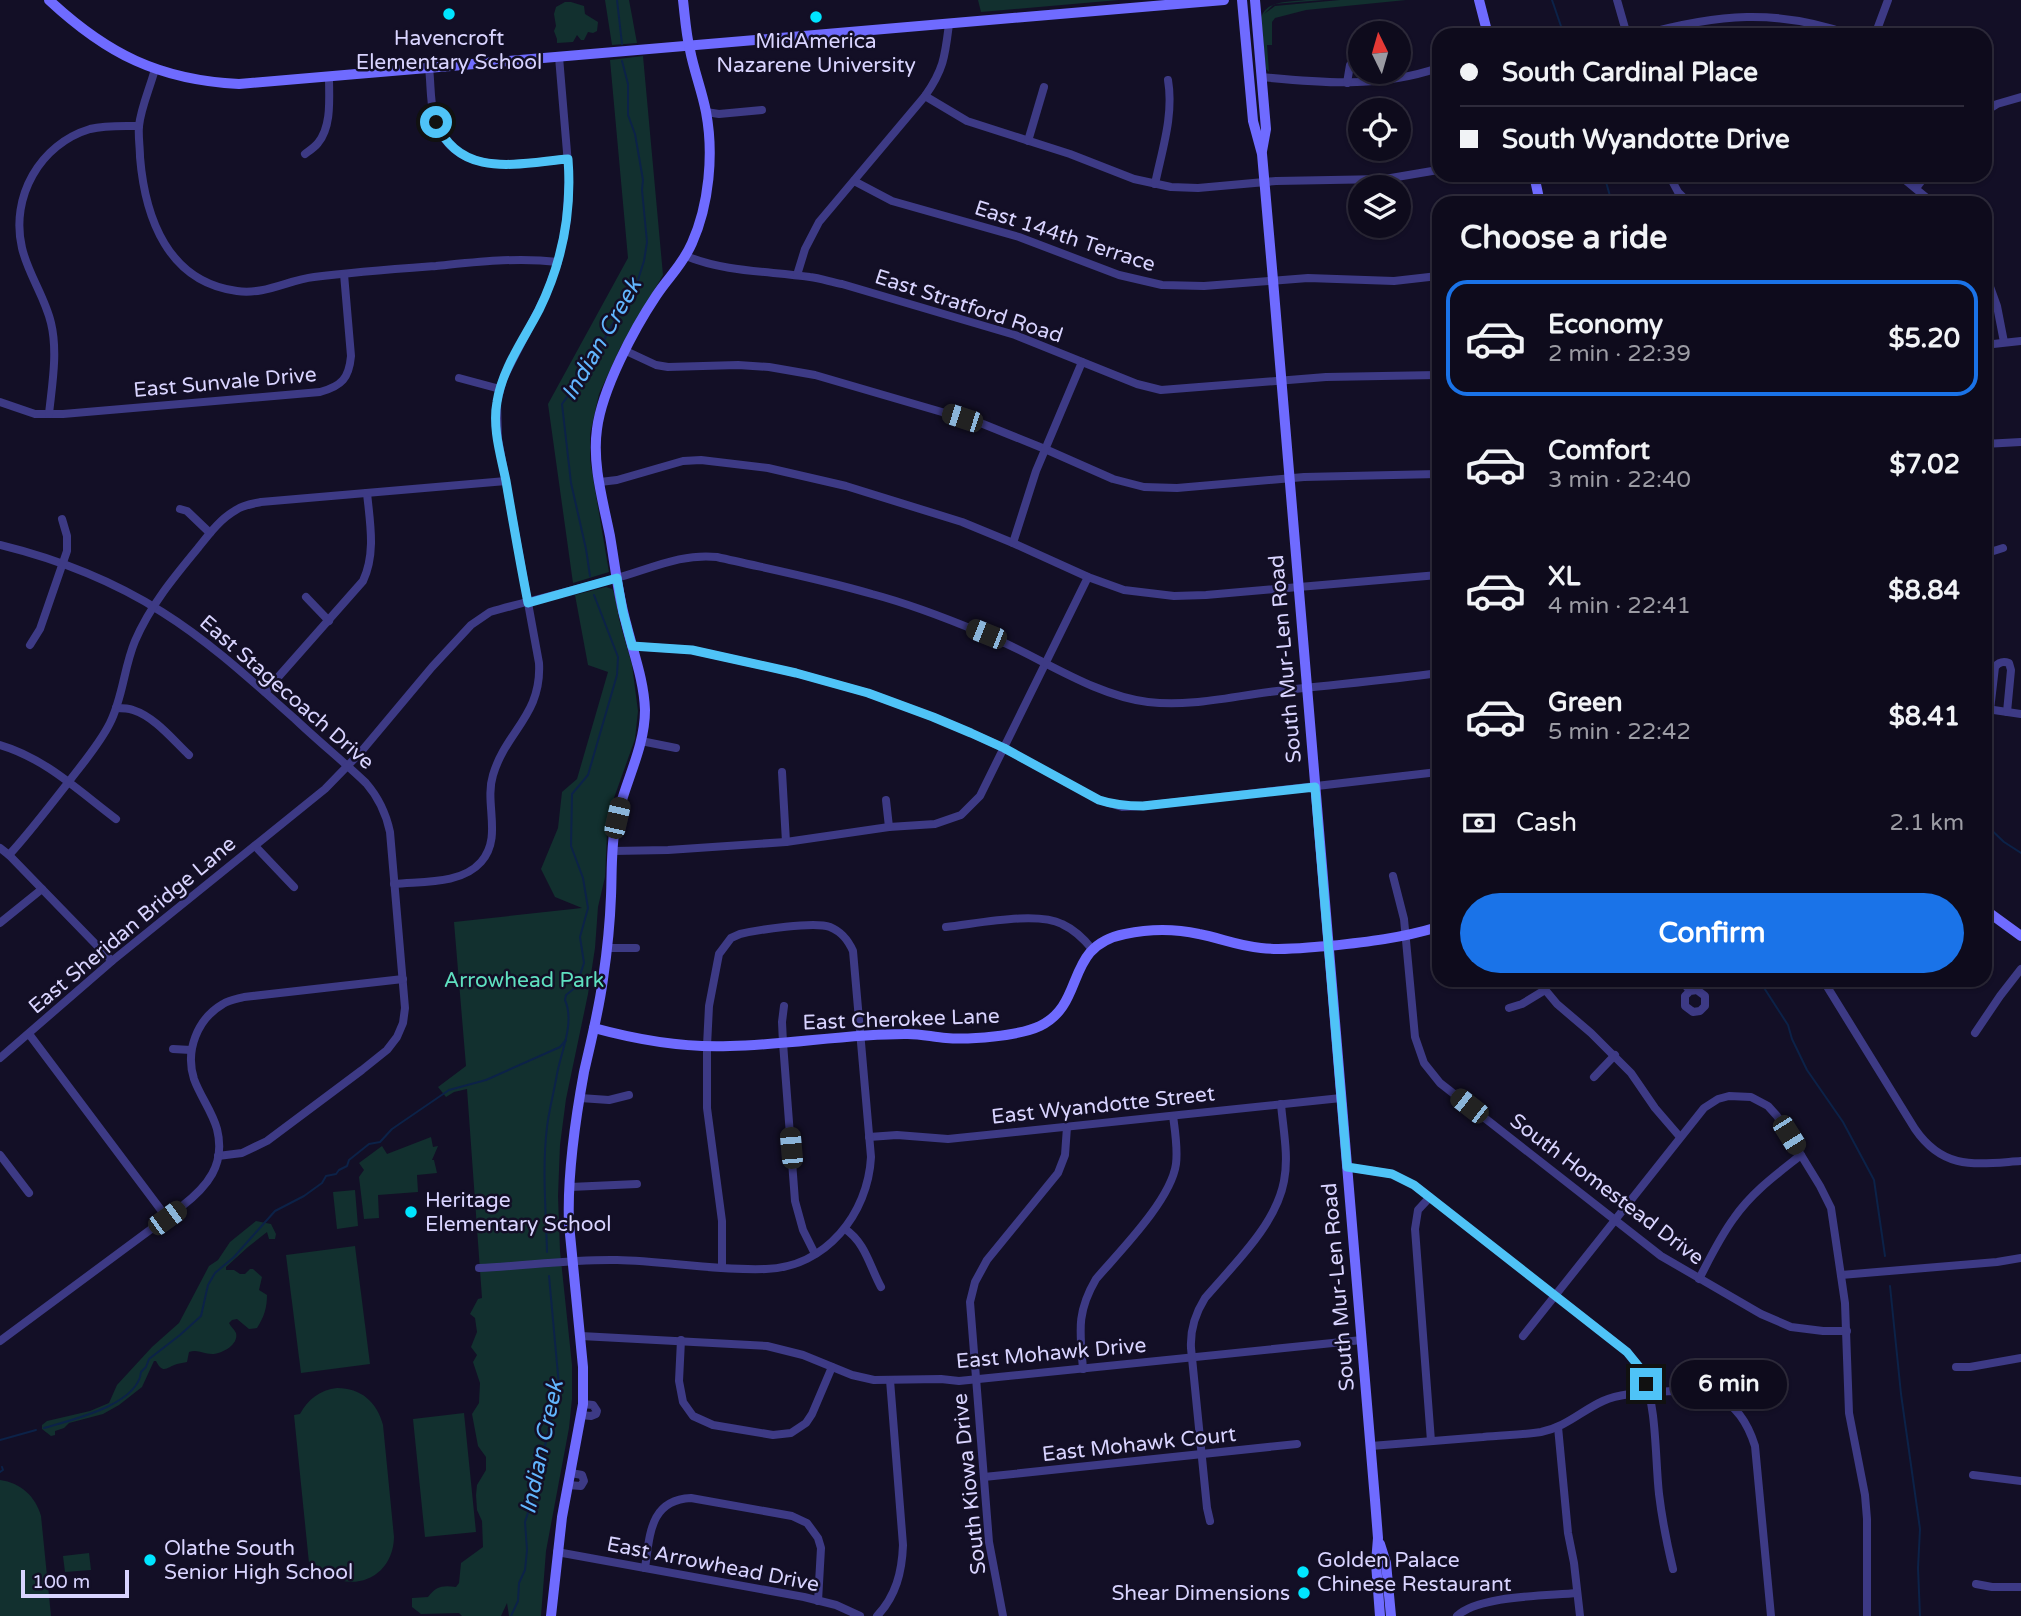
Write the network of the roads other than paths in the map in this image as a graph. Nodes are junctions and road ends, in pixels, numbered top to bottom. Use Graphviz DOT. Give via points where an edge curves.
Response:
graph roads {
  1 [pos="49,0"];
  2 [pos="683,0"];
  3 [pos="1224,0"];
  4 [pos="1242,0"];
  5 [pos="1255,0"];
  6 [pos="1479,0"];
  7 [pos="1617,0"];
  8 [pos="1888,0"];
  9 [pos="948,24"];
  10 [pos="1486,28"];
  11 [pos="1625,28"];
  12 [pos="1669,28"];
  13 [pos="1826,28"];
  14 [pos="1878,28"];
  15 [pos="689,47"];
  16 [pos="559,57"];
  17 [pos="429,68"];
  18 [pos="155,69"];
  19 [pos="1432,70"];
  20 [pos="1411,76"];
  21 [pos="329,77"];
  22 [pos="1261,77"];
  23 [pos="1348,77"];
  24 [pos="1168,80"];
  25 [pos="1347,83"];
  26 [pos="1044,87"];
  27 [pos="925,96"];
  28 [pos="2021,97"];
  29 [pos="1992,107"];
  30 [pos="762,110"];
  31 [pos="706,112"];
  32 [pos="139,126"];
  33 [pos="1028,141"];
  34 [pos="1262,153"];
  35 [pos="305,154"];
  36 [pos="568,159"];
  37 [pos="1432,171"];
  38 [pos="854,181"];
  39 [pos="1264,182"];
  40 [pos="1908,182"];
  41 [pos="1921,182"];
  42 [pos="1155,184"];
  43 [pos="1916,188"];
  44 [pos="1925,196"];
  45 [pos="686,256"];
  46 [pos="558,262"];
  47 [pos="344,274"];
  48 [pos="797,275"];
  49 [pos="1432,277"];
  50 [pos="1273,280"];
  51 [pos="1992,292"];
  52 [pos="2021,341"];
  53 [pos="2004,342"];
  54 [pos="1992,344"];
  55 [pos="625,352"];
  56 [pos="1082,362"];
  57 [pos="1432,375"];
  58 [pos="459,378"];
  59 [pos="1281,380"];
  60 [pos="500,389"];
  61 [pos="0,402"];
  62 [pos="49,414"];
  63 [pos="2021,442"];
  64 [pos="1992,444"];
  65 [pos="1045,449"];
  66 [pos="1432,474"];
  67 [pos="1289,479"];
  68 [pos="506,481"];
  69 [pos="600,482"];
  70 [pos="367,493"];
  71 [pos="180,509"];
  72 [pos="62,519"];
  73 [pos="210,533"];
  74 [pos="1013,543"];
  75 [pos="0,545"];
  76 [pos="2003,548"];
  77 [pos="1992,551"];
  78 [pos="62,564"];
  79 [pos="1432,576"];
  80 [pos="1088,577"];
  81 [pos="617,578"];
  82 [pos="1298,587"];
  83 [pos="306,597"];
  84 [pos="528,603"];
  85 [pos="153,607"];
  86 [pos="329,621"];
  87 [pos="30,645"];
  88 [pos="632,646"];
  89 [pos="1046,662"];
  90 [pos="1432,674"];
  91 [pos="1992,683"];
  92 [pos="1307,689"];
  93 [pos="265,692"];
  94 [pos="116,708"];
  95 [pos="1992,710"];
  96 [pos="2007,712"];
  97 [pos="2021,714"];
  98 [pos="641,741"];
  99 [pos="0,745"];
  100 [pos="676,748"];
  101 [pos="1004,748"];
  102 [pos="189,755"];
  103 [pos="348,766"];
  104 [pos="782,772"];
  105 [pos="1432,773"];
  106 [pos="68,782"];
  107 [pos="1315,787"];
  108 [pos="886,800"];
  109 [pos="116,820"];
  110 [pos="889,827"];
  111 [pos="786,842"];
  112 [pos="255,846"];
  113 [pos="0,849"];
  114 [pos="613,851"];
  115 [pos="9,855"];
  116 [pos="1392,876"];
  117 [pos="394,884"];
  118 [pos="294,887"];
  119 [pos="42,889"];
  120 [pos="1992,915"];
  121 [pos="0,923"];
  122 [pos="946,927"];
  123 [pos="1432,929"];
  124 [pos="1405,936"];
  125 [pos="2021,936"];
  126 [pos="1329,946"];
  127 [pos="607,948"];
  128 [pos="636,948"];
  129 [pos="1092,949"];
  130 [pos="112,961"];
  131 [pos="2021,969"];
  132 [pos="403,979"];
  133 [pos="1543,987"];
  134 [pos="1687,987"];
  135 [pos="1827,987"];
  136 [pos="1545,990"];
  137 [pos="1690,991"];
  138 [pos="784,1006"];
  139 [pos="1508,1008"];
  140 [pos="594,1028"];
  141 [pos="1975,1033"];
  142 [pos="29,1034"];
  143 [pos="861,1037"];
  144 [pos="782,1043"];
  145 [pos="706,1046"];
  146 [pos="173,1049"];
  147 [pos="191,1050"];
  148 [pos="1615,1055"];
  149 [pos="0,1058"];
  150 [pos="1594,1077"];
  151 [pos="629,1095"];
  152 [pos="580,1098"];
  153 [pos="1341,1098"];
  154 [pos="1281,1104"];
  155 [pos="1173,1116"];
  156 [pos="1067,1127"];
  157 [pos="869,1137"];
  158 [pos="1680,1137"];
  159 [pos="0,1155"];
  160 [pos="1801,1155"];
  161 [pos="218,1156"];
  162 [pos="2021,1161"];
  163 [pos="1347,1167"];
  164 [pos="636,1184"];
  165 [pos="570,1187"];
  166 [pos="29,1193"];
  167 [pos="1430,1197"];
  168 [pos="167,1218"];
  169 [pos="1614,1220"];
  170 [pos="845,1229"];
  171 [pos="815,1254"];
  172 [pos="2021,1258"];
  173 [pos="571,1262"];
  174 [pos="722,1267"];
  175 [pos="479,1268"];
  176 [pos="1841,1275"];
  177 [pos="1699,1279"];
  178 [pos="881,1287"];
  179 [pos="1555,1295"];
  180 [pos="1847,1331"];
  181 [pos="581,1336"];
  182 [pos="1523,1336"];
  183 [pos="681,1340"];
  184 [pos="1362,1340"];
  185 [pos="0,1341"];
  186 [pos="1192,1358"];
  187 [pos="2021,1358"];
  188 [pos="832,1367"];
  189 [pos="1956,1367"];
  190 [pos="1083,1369"];
  191 [pos="890,1380"];
  192 [pos="976,1380"];
  193 [pos="1648,1392"];
  194 [pos="1558,1427"];
  195 [pos="1431,1441"];
  196 [pos="1297,1444"];
  197 [pos="1371,1446"];
  198 [pos="1202,1455"];
  199 [pos="1973,1475"];
  200 [pos="984,1477"];
  201 [pos="2021,1481"];
  202 [pos="1210,1521"];
  203 [pos="1378,1538"];
  204 [pos="557,1552"];
  205 [pos="645,1568"];
  206 [pos="1673,1569"];
  207 [pos="1976,1584"];
  208 [pos="2021,1587"];
  209 [pos="1577,1593"];
  210 [pos="818,1601"];
  211 [pos="551,1616"];
  212 [pos="860,1616"];
  213 [pos="877,1616"];
  214 [pos="1003,1616"];
  215 [pos="1380,1616"];
  216 [pos="1391,1616"];
  217 [pos="1457,1616"];
  218 [pos="1580,1616"];
  219 [pos="1771,1616"];
  220 [pos="1867,1616"];
  1 -- 18 [label="street" via="103,44"];
  2 -- 15 [label="street"];
  3 -- 9 [label="street"];
  4 -- 34 [label="street, South Mur-Len Road" via="1253,121"];
  5 -- 22 [label="street, South Mur-Len Road"];
  6 -- 10 [label="street"];
  7 -- 11 [label="street"];
  8 -- 14 [label="street"];
  9 -- 15 [label="street"];
  9 -- 27 [label="street" via="944,62"];
  12 -- 13 [label="street" via="1706,19 1757,17"];
  15 -- 16 [label="street"];
  15 -- 31 [label="street"];
  16 -- 17 [label="street"];
  16 -- 36 [label="street"];
  17 -- 21 [label="street"];
  17 -- 36 [label="street" via="436,122 446,141 462,154 499,165"];
  18 -- 21 [label="street" via="197,80 234,83"];
  18 -- 32 [label="street"];
  19 -- 20 [label="street"];
  21 -- 35 [label="street" via="326,128 318,144"];
  22 -- 25 [label="street"];
  22 -- 34 [label="street, South Mur-Len Road" via="1266,129"];
  23 -- 25 [label="street"];
  24 -- 42 [label="street" via="1171,102"];
  26 -- 33 [label="street"];
  27 -- 33 [label="street" via="967,121"];
  27 -- 38 [label="street"];
  28 -- 29 [label="street"];
  30 -- 31 [label="street"];
  31 -- 45 [label="street" via="706,194"];
  32 -- 47 [label="street" via="143,179 153,222 169,252 195,276 224,289 250,292"];
  32 -- 62 [label="street" via="77,134 39,164 24,191 21,244 54,338"];
  33 -- 42 [label="street"];
  34 -- 39 [label="street, South Mur-Len Road"];
  36 -- 46 [label="street" via="569,202"];
  37 -- 39 [label="street" via="1385,179"];
  38 -- 48 [label="street" via="811,234"];
  38 -- 50 [label="street, East 144th Terrace" via="892,201 1019,237 1140,281 1186,287"];
  39 -- 42 [label="street" via="1198,188"];
  39 -- 50 [label="street, South Mur-Len Road"];
  40 -- 43 [label="street"];
  41 -- 43 [label="street"];
  43 -- 44 [label="street"];
  45 -- 48 [label="street, East Stratford Road" via="720,267"];
  45 -- 55 [label="street" via="657,295"];
  46 -- 47 [label="street" via="521,259"];
  46 -- 60 [label="street"];
  47 -- 62 [label="street, East Sunvale Drive" via="350,367 333,389"];
  48 -- 56 [label="street, East Stratford Road" via="993,328"];
  49 -- 50 [label="street, East 144th Terrace" via="1394,281"];
  50 -- 59 [label="street, South Mur-Len Road"];
  51 -- 53 [label="street"];
  52 -- 53 [label="street"];
  53 -- 54 [label="street"];
  55 -- 65 [label="street" via="668,367 738,365 815,375 942,411"];
  55 -- 69 [label="street" via="597,427"];
  56 -- 59 [label="street, East Stratford Road" via="1161,390"];
  56 -- 65 [label="street"];
  57 -- 59 [label="street, East Stratford Road"];
  58 -- 60 [label="street"];
  59 -- 67 [label="street, South Mur-Len Road"];
  60 -- 68 [label="street" via="496,424"];
  61 -- 62 [label="street, East Sunvale Drive"];
  63 -- 64 [label="street"];
  65 -- 67 [label="street" via="1113,479 1144,487"];
  65 -- 74 [label="street"];
  66 -- 67 [label="street"];
  67 -- 82 [label="street, South Mur-Len Road"];
  68 -- 70 [label="street"];
  68 -- 84 [label="street"];
  69 -- 74 [label="street" via="683,461 726,461 845,486 962,522"];
  69 -- 81 [label="street"];
  70 -- 73 [label="street" via="246,505"];
  70 -- 86 [label="street" via="371,551 367,572"];
  71 -- 73 [label="street"];
  72 -- 78 [label="street" via="68,543"];
  73 -- 85 [label="street"];
  74 -- 80 [label="street"];
  75 -- 78 [label="street, East Stagecoach Drive"];
  76 -- 77 [label="street"];
  78 -- 85 [label="street, East Stagecoach Drive"];
  78 -- 87 [label="street"];
  79 -- 82 [label="street"];
  80 -- 82 [label="street" via="1124,590 1174,597"];
  80 -- 89 [label="street"];
  81 -- 84 [label="street, East Sheridan Bridge Lane"];
  81 -- 88 [label="street"];
  81 -- 89 [label="street, East Sheridan Bridge Lane" via="684,557 717,557 894,600"];
  82 -- 92 [label="street, South Mur-Len Road"];
  83 -- 86 [label="street"];
  84 -- 103 [label="street, East Sheridan Bridge Lane" via="491,612 471,625"];
  84 -- 117 [label="street" via="539,663 538,688 492,777 493,834 487,853 462,875"];
  85 -- 93 [label="street, East Stagecoach Drive" via="198,636"];
  85 -- 94 [label="street" via="134,643"];
  86 -- 93 [label="street"];
  88 -- 98 [label="street" via="645,709"];
  88 -- 101 [label="street" via="692,650 820,679 910,708"];
  89 -- 92 [label="street, East Sheridan Bridge Lane" via="1097,688 1149,702 1191,703"];
  89 -- 101 [label="street"];
  90 -- 92 [label="street, East Sheridan Bridge Lane"];
  91 -- 96 [label="street" via="1995,667 2009,663"];
  92 -- 107 [label="street, South Mur-Len Road"];
  93 -- 103 [label="street, East Stagecoach Drive"];
  94 -- 102 [label="street" via="143,715"];
  94 -- 106 [label="street" via="102,738"];
  95 -- 96 [label="street"];
  96 -- 97 [label="street"];
  98 -- 100 [label="street"];
  98 -- 114 [label="street" via="622,798"];
  99 -- 106 [label="street" via="27,755"];
  101 -- 107 [label="street" via="1099,800 1122,807"];
  101 -- 110 [label="street" via="980,796 961,815 935,824"];
  103 -- 112 [label="street, East Sheridan Bridge Lane"];
  103 -- 117 [label="street, East Stagecoach Drive" via="375,793 385,812"];
  104 -- 111 [label="street"];
  105 -- 107 [label="street"];
  106 -- 109 [label="street"];
  106 -- 115 [label="street"];
  107 -- 126 [label="street, South Mur-Len Road"];
  108 -- 110 [label="street"];
  110 -- 111 [label="street"];
  111 -- 114 [label="street"];
  112 -- 118 [label="street, East Sheridan Bridge Lane"];
  112 -- 130 [label="street, East Sheridan Bridge Lane"];
  113 -- 115 [label="street"];
  114 -- 127 [label="street"];
  115 -- 119 [label="street"];
  116 -- 124 [label="street, South Homestead Drive"];
  117 -- 132 [label="street, East Stagecoach Drive"];
  119 -- 121 [label="street"];
  119 -- 130 [label="street"];
  120 -- 125 [label="street"];
  122 -- 129 [label="street" via="1046,919 1070,928"];
  123 -- 124 [label="street"];
  124 -- 126 [label="street"];
  124 -- 169 [label="street, South Homestead Drive" via="1415,1037 1430,1072"];
  126 -- 129 [label="street" via="1264,949 1164,931 1122,934"];
  126 -- 153 [label="street, South Mur-Len Road"];
  127 -- 128 [label="street"];
  127 -- 140 [label="street"];
  129 -- 143 [label="street, East Cherokee Lane" via="1062,1008 1037,1027 951,1039 905,1034"];
  130 -- 142 [label="street, East Sheridan Bridge Lane"];
  131 -- 141 [label="street"];
  132 -- 147 [label="street" via="224,1003 198,1030"];
  132 -- 161 [label="street, East Stagecoach Drive" via="403,1023 387,1050 267,1141 242,1153"];
  133 -- 136 [label="street"];
  134 -- 137 [label="street"];
  135 -- 162 [label="street" via="1931,1149 1970,1164"];
  136 -- 139 [label="street"];
  136 -- 148 [label="street"];
  138 -- 144 [label="street"];
  140 -- 145 [label="street, East Cherokee Lane"];
  140 -- 152 [label="street"];
  142 -- 149 [label="street, East Sheridan Bridge Lane"];
  142 -- 168 [label="street"];
  143 -- 144 [label="street, East Cherokee Lane"];
  143 -- 145 [label="street" via="853,951 840,932 816,925 740,934 724,945 712,985"];
  143 -- 157 [label="street"];
  144 -- 145 [label="street, East Cherokee Lane"];
  144 -- 171 [label="street" via="795,1201"];
  145 -- 174 [label="street"];
  146 -- 147 [label="street"];
  147 -- 161 [label="street" via="194,1079 217,1130"];
  148 -- 150 [label="street"];
  148 -- 158 [label="street"];
  151 -- 152 [label="street" via="609,1100"];
  152 -- 165 [label="street"];
  153 -- 154 [label="street, East Wyandotte Street"];
  153 -- 163 [label="street, South Mur-Len Road"];
  154 -- 155 [label="street, East Wyandotte Street"];
  154 -- 186 [label="street" via="1286,1161 1281,1194 1266,1224 1199,1307 1192,1328"];
  155 -- 156 [label="street, East Wyandotte Street"];
  155 -- 190 [label="street" via="1176,1163 1168,1188 1096,1279 1085,1302 1080,1325"];
  156 -- 157 [label="street, East Wyandotte Street" via="947,1139"];
  156 -- 192 [label="street, South Kiowa Drive" via="1058,1173 987,1260 975,1282 970,1311"];
  157 -- 170 [label="street" via="867,1186"];
  158 -- 160 [label="street" via="1709,1104 1741,1096 1768,1106"];
  158 -- 169 [label="street"];
  159 -- 166 [label="street"];
  160 -- 176 [label="street" via="1831,1208"];
  160 -- 177 [label="street" via="1740,1210"];
  161 -- 168 [label="street" via="201,1192"];
  163 -- 167 [label="street" via="1392,1174"];
  163 -- 184 [label="street, South Mur-Len Road"];
  164 -- 165 [label="street"];
  165 -- 173 [label="street"];
  167 -- 179 [label="street"];
  167 -- 195 [label="street" via="1418,1210 1415,1229"];
  168 -- 185 [label="street"];
  169 -- 177 [label="street, South Homestead Drive"];
  169 -- 179 [label="street"];
  170 -- 171 [label="street"];
  170 -- 178 [label="street" via="857,1238"];
  171 -- 174 [label="street" via="780,1268"];
  172 -- 176 [label="street"];
  173 -- 174 [label="street" via="617,1260"];
  173 -- 175 [label="street"];
  173 -- 181 [label="street"];
  176 -- 180 [label="street"];
  177 -- 180 [label="street, South Homestead Drive" via="1791,1327"];
  179 -- 182 [label="street"];
  179 -- 193 [label="street" via="1627,1352 1643,1374"];
  180 -- 220 [label="street" via="1849,1413 1867,1519"];
  181 -- 183 [label="street, East Mohawk Drive"];
  181 -- 204 [label="street" via="583,1404"];
  183 -- 188 [label="street, East Mohawk Drive" via="767,1346"];
  183 -- 188 [label="street" via="680,1394 688,1411 699,1420 761,1433 783,1435 800,1429 812,1414"];
  184 -- 186 [label="street, East Mohawk Drive"];
  184 -- 197 [label="street, South Mur-Len Road"];
  186 -- 190 [label="street, East Mohawk Drive"];
  186 -- 198 [label="street"];
  187 -- 189 [label="street"];
  188 -- 191 [label="street, East Mohawk Drive"];
  190 -- 192 [label="street, East Mohawk Drive"];
  191 -- 192 [label="street, East Mohawk Drive"];
  191 -- 213 [label="street" via="903,1545 894,1591"];
  192 -- 200 [label="street, South Kiowa Drive"];
  193 -- 194 [label="street" via="1604,1401"];
  193 -- 206 [label="street" via="1662,1521"];
  193 -- 219 [label="street" via="1704,1392 1727,1403 1746,1423 1757,1458"];
  194 -- 195 [label="street"];
  194 -- 209 [label="street"];
  195 -- 197 [label="street"];
  196 -- 198 [label="street, East Mohawk Court"];
  197 -- 203 [label="street, South Mur-Len Road"];
  198 -- 200 [label="street, East Mohawk Court"];
  198 -- 202 [label="street"];
  199 -- 201 [label="street"];
  200 -- 214 [label="street, South Kiowa Drive" via="989,1542"];
  203 -- 215 [label="street, South Mur-Len Road"];
  203 -- 216 [label="street, South Mur-Len Road" via="1386,1563"];
  204 -- 205 [label="street, East Arrowhead Drive"];
  204 -- 211 [label="street"];
  205 -- 210 [label="street, East Arrowhead Drive"];
  205 -- 210 [label="street" via="653,1523 663,1507 681,1498 799,1518 813,1529 821,1548"];
  207 -- 208 [label="street"];
  209 -- 217 [label="street" via="1481,1602"];
  209 -- 218 [label="street"];
  210 -- 212 [label="street, East Arrowhead Drive"];
}
